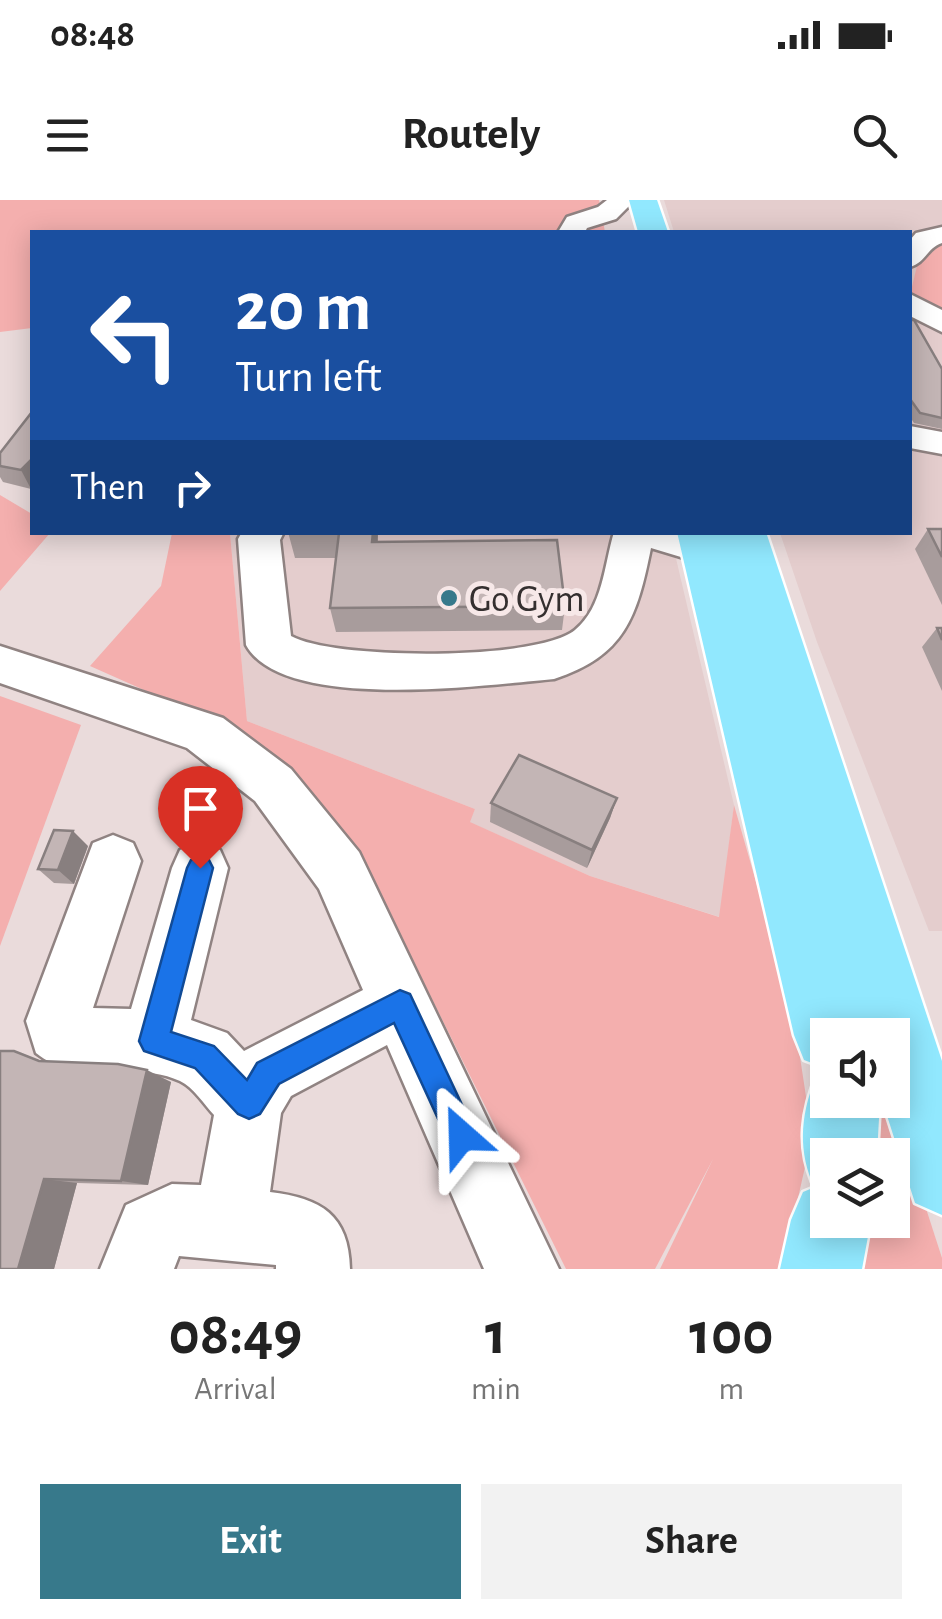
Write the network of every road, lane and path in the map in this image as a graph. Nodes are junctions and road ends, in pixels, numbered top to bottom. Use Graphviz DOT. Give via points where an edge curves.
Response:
graph roads {
  1 [pos="626,209"];
  2 [pos="573,230"];
  3 [pos="651,230"];
  4 [pos="942,235"];
  5 [pos="912,256"];
  6 [pos="912,304"];
  7 [pos="942,324"];
  8 [pos="912,437"];
  9 [pos="942,443"];
  10 [pos="262,535"];
  11 [pos="633,535"];
  12 [pos="666,535"];
  13 [pos="715,538"];
  14 [pos="0,664"];
  15 [pos="113,861"];
  16 [pos="200,868"];
  17 [pos="400,1004"];
  18 [pos="826,1018"];
  19 [pos="154,1041"];
  20 [pos="249,1104"];
  21 [pos="942,1176"];
  22 [pos="230,1223"];
  23 [pos="827,1238"];
  24 [pos="138,1269"];
  25 [pos="313,1269"];
  26 [pos="522,1269"];
  27 [pos="821,1269"];
  1 -- 2 [label="street"];
  1 -- 3 [label="main road"];
  4 -- 5 [label="street"];
  6 -- 7 [label="street"];
  8 -- 9 [label="street"];
  10 -- 11 [label="street" via="269,645 283,657 356,671 572,656 605,630"];
  12 -- 13 [label="street"];
  13 -- 18 [label="main road"];
  13 -- 21 [label="main road"];
  14 -- 17 [label="street" via="205,733 273,784 339,872"];
  15 -- 19 [label="street" via="58,1031 70,1040"];
  16 -- 19 [label="street"];
  17 -- 20 [label="street" via="268,1074"];
  17 -- 26 [label="street"];
  19 -- 20 [label="street" via="204,1056"];
  20 -- 22 [label="street"];
  22 -- 24 [label="street" via="162,1222 145,1241"];
  22 -- 25 [label="street" via="296,1231 313,1247"];
  23 -- 27 [label="main road"];
}
